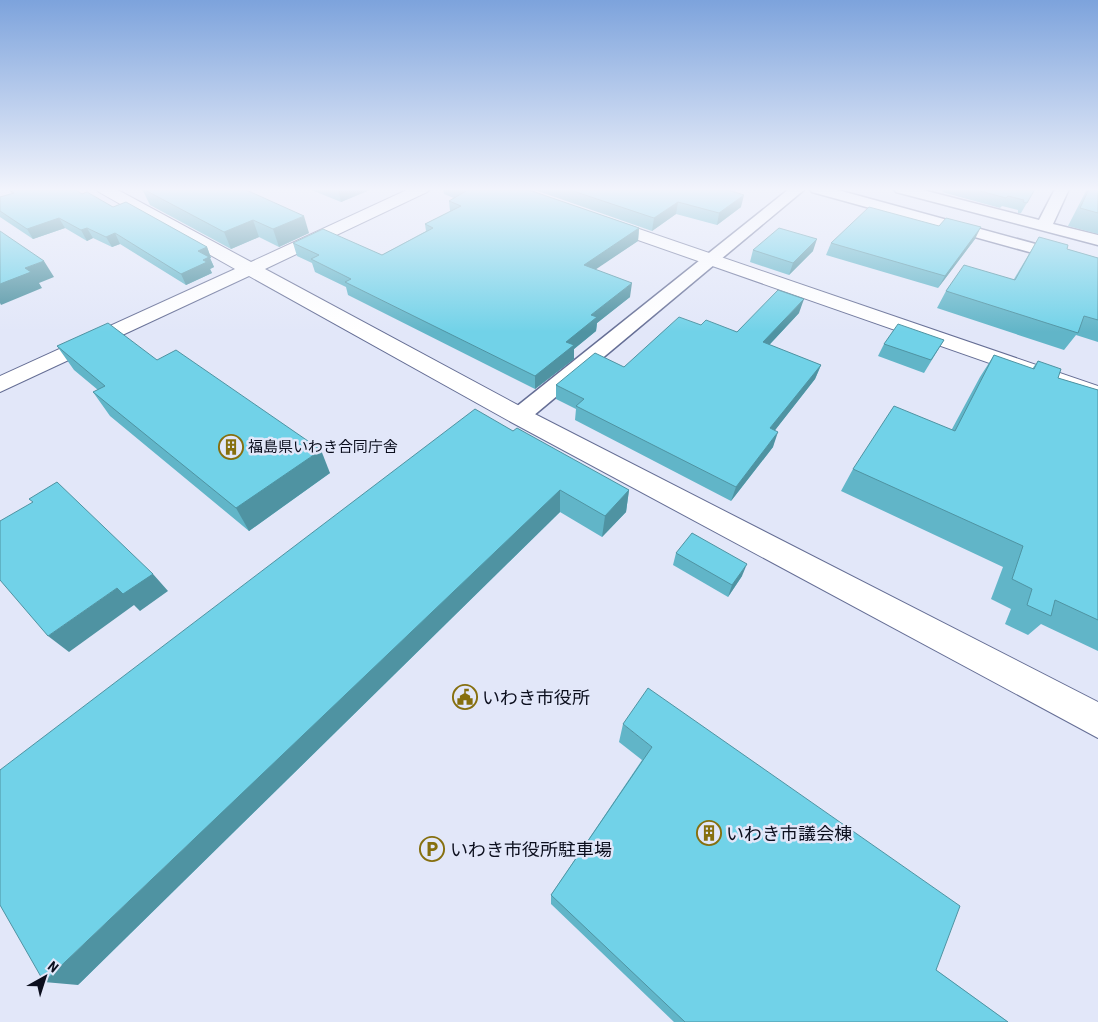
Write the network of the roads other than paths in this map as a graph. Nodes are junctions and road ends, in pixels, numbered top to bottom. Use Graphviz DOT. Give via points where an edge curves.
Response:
graph roads {
  1 [pos="190,237"];
  2 [pos="321,237"];
  3 [pos="645,237"];
  4 [pos="740,237"];
  5 [pos="991,237"];
  6 [pos="1085,237"];
  7 [pos="1098,240"];
  8 [pos="711,260"];
  9 [pos="1098,266"];
  10 [pos="250,270"];
  11 [pos="0,385"];
  12 [pos="1098,394"];
  13 [pos="519,416"];
  14 [pos="1098,721"];
  1 -- 10 [label="street"];
  2 -- 10 [label="street"];
  3 -- 8 [label="street"];
  4 -- 8 [label="street"];
  5 -- 9 [label="street"];
  6 -- 7 [label="street"];
  8 -- 12 [label="street"];
  8 -- 13 [label="street"];
  10 -- 11 [label="street"];
  10 -- 13 [label="street"];
  13 -- 14 [label="street"];
}
